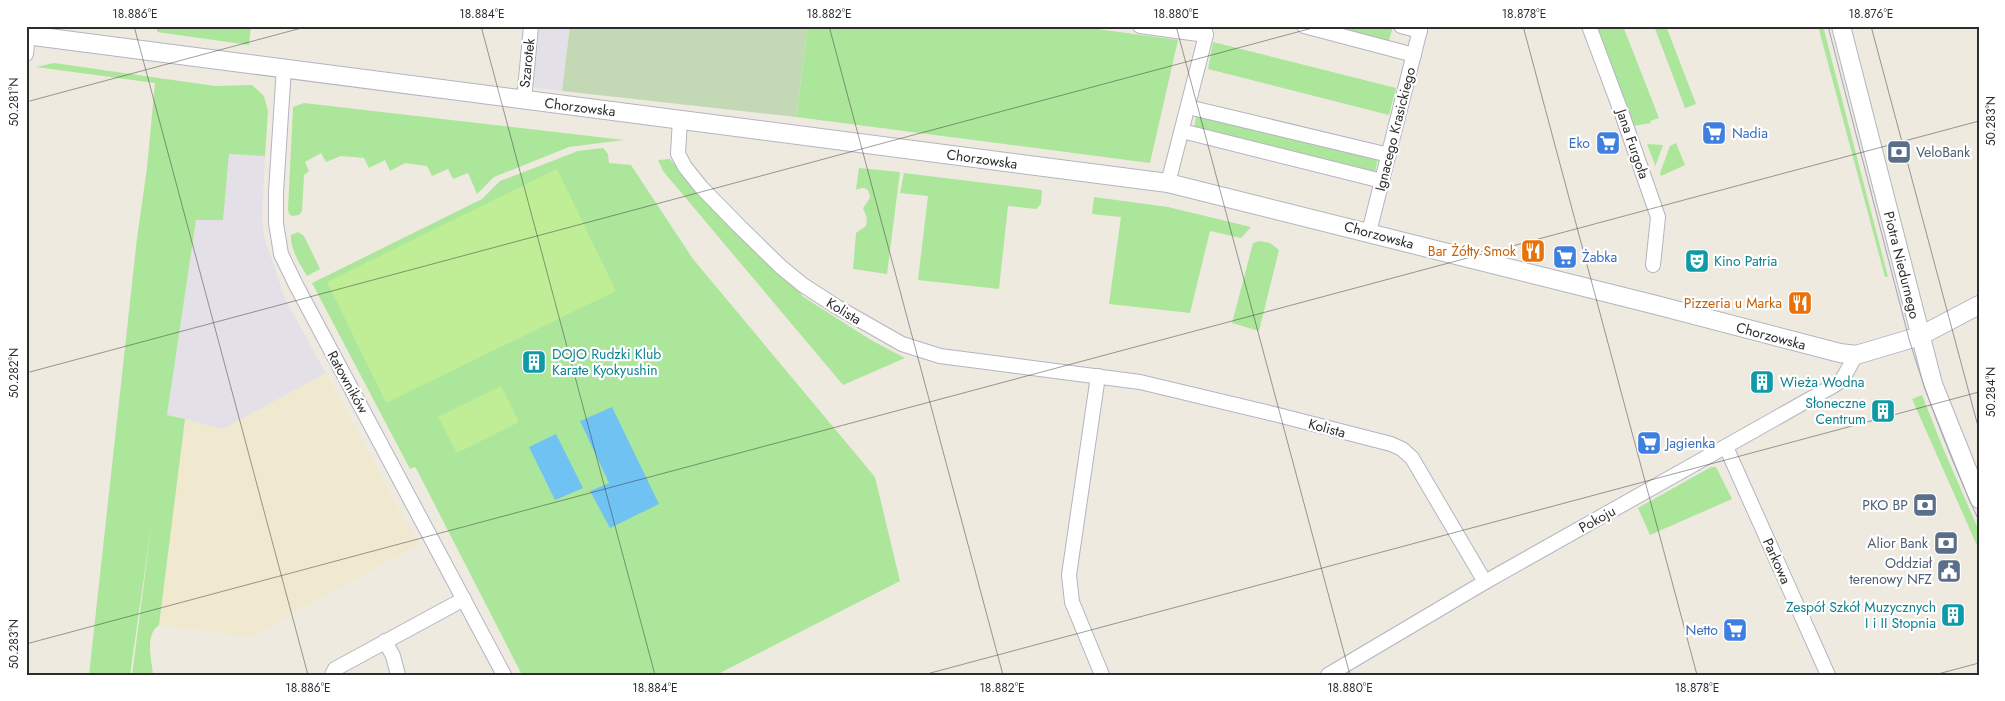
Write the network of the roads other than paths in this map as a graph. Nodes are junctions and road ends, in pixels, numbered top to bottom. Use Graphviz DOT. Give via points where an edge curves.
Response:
graph roads {
  1 [pos="531,26"];
  2 [pos="1140,26"];
  3 [pos="1304,26"];
  4 [pos="1401,26"];
  5 [pos="1589,26"];
  6 [pos="1841,26"];
  7 [pos="1420,29"];
  8 [pos="1205,30"];
  9 [pos="27,35"];
  10 [pos="26,54"];
  11 [pos="1414,54"];
  12 [pos="284,67"];
  13 [pos="524,100"];
  14 [pos="1188,107"];
  15 [pos="680,119"];
  16 [pos="1182,131"];
  17 [pos="1389,155"];
  18 [pos="1382,181"];
  19 [pos="1168,183"];
  20 [pos="1369,232"];
  21 [pos="1653,265"];
  22 [pos="1979,305"];
  23 [pos="1920,336"];
  24 [pos="1856,355"];
  25 [pos="1098,376"];
  26 [pos="1726,446"];
  27 [pos="1979,499"];
  28 [pos="1485,582"];
  29 [pos="464,600"];
  30 [pos="385,641"];
  31 [pos="332,675"];
  32 [pos="398,675"];
  33 [pos="504,675"];
  34 [pos="1102,675"];
  35 [pos="1328,675"];
  36 [pos="1828,675"];
  1 -- 13 [label="street, Szarotek"];
  2 -- 8 [label="street"];
  3 -- 11 [label="street"];
  4 -- 7 [label="street"];
  5 -- 21 [label="street, Jana Furgoła" via="1658,217"];
  6 -- 23 [label="street, Piotra Niedurnego"];
  7 -- 11 [label="street, Ignacego Krasickiego"];
  8 -- 14 [label="street"];
  9 -- 10 [label="street"];
  9 -- 12 [label="street, Chorzowska"];
  11 -- 17 [label="street, Ignacego Krasickiego"];
  12 -- 13 [label="street, Chorzowska"];
  12 -- 29 [label="street, Ratowników" via="276,192 281,254"];
  13 -- 15 [label="street, Chorzowska"];
  14 -- 16 [label="street"];
  14 -- 17 [label="street"];
  15 -- 19 [label="street, Chorzowska"];
  15 -- 25 [label="street, Kolista" via="678,154 701,187 780,267 836,306 924,353"];
  16 -- 18 [label="street"];
  16 -- 19 [label="street"];
  17 -- 18 [label="street, Ignacego Krasickiego"];
  18 -- 20 [label="street, Ignacego Krasickiego"];
  19 -- 20 [label="street, Chorzowska"];
  20 -- 24 [label="street, Chorzowska" via="1810,346"];
  22 -- 23 [label="street, Chorzowska"];
  23 -- 24 [label="street, Chorzowska"];
  23 -- 27 [label="street, Piotra Niedurnego" via="1936,394"];
  24 -- 26 [label="street, Pokoju" via="1842,380"];
  25 -- 28 [label="street, Kolista" via="1140,382 1278,415 1402,449 1412,458"];
  25 -- 34 [label="street" via="1069,575 1072,602"];
  26 -- 28 [label="street, Pokoju"];
  26 -- 36 [label="street, Parkowa"];
  28 -- 35 [label="street, Pokoju"];
  29 -- 30 [label="street"];
  29 -- 33 [label="street, Ratowników"];
  30 -- 31 [label="street" via="335,669"];
  30 -- 32 [label="street"];
}
